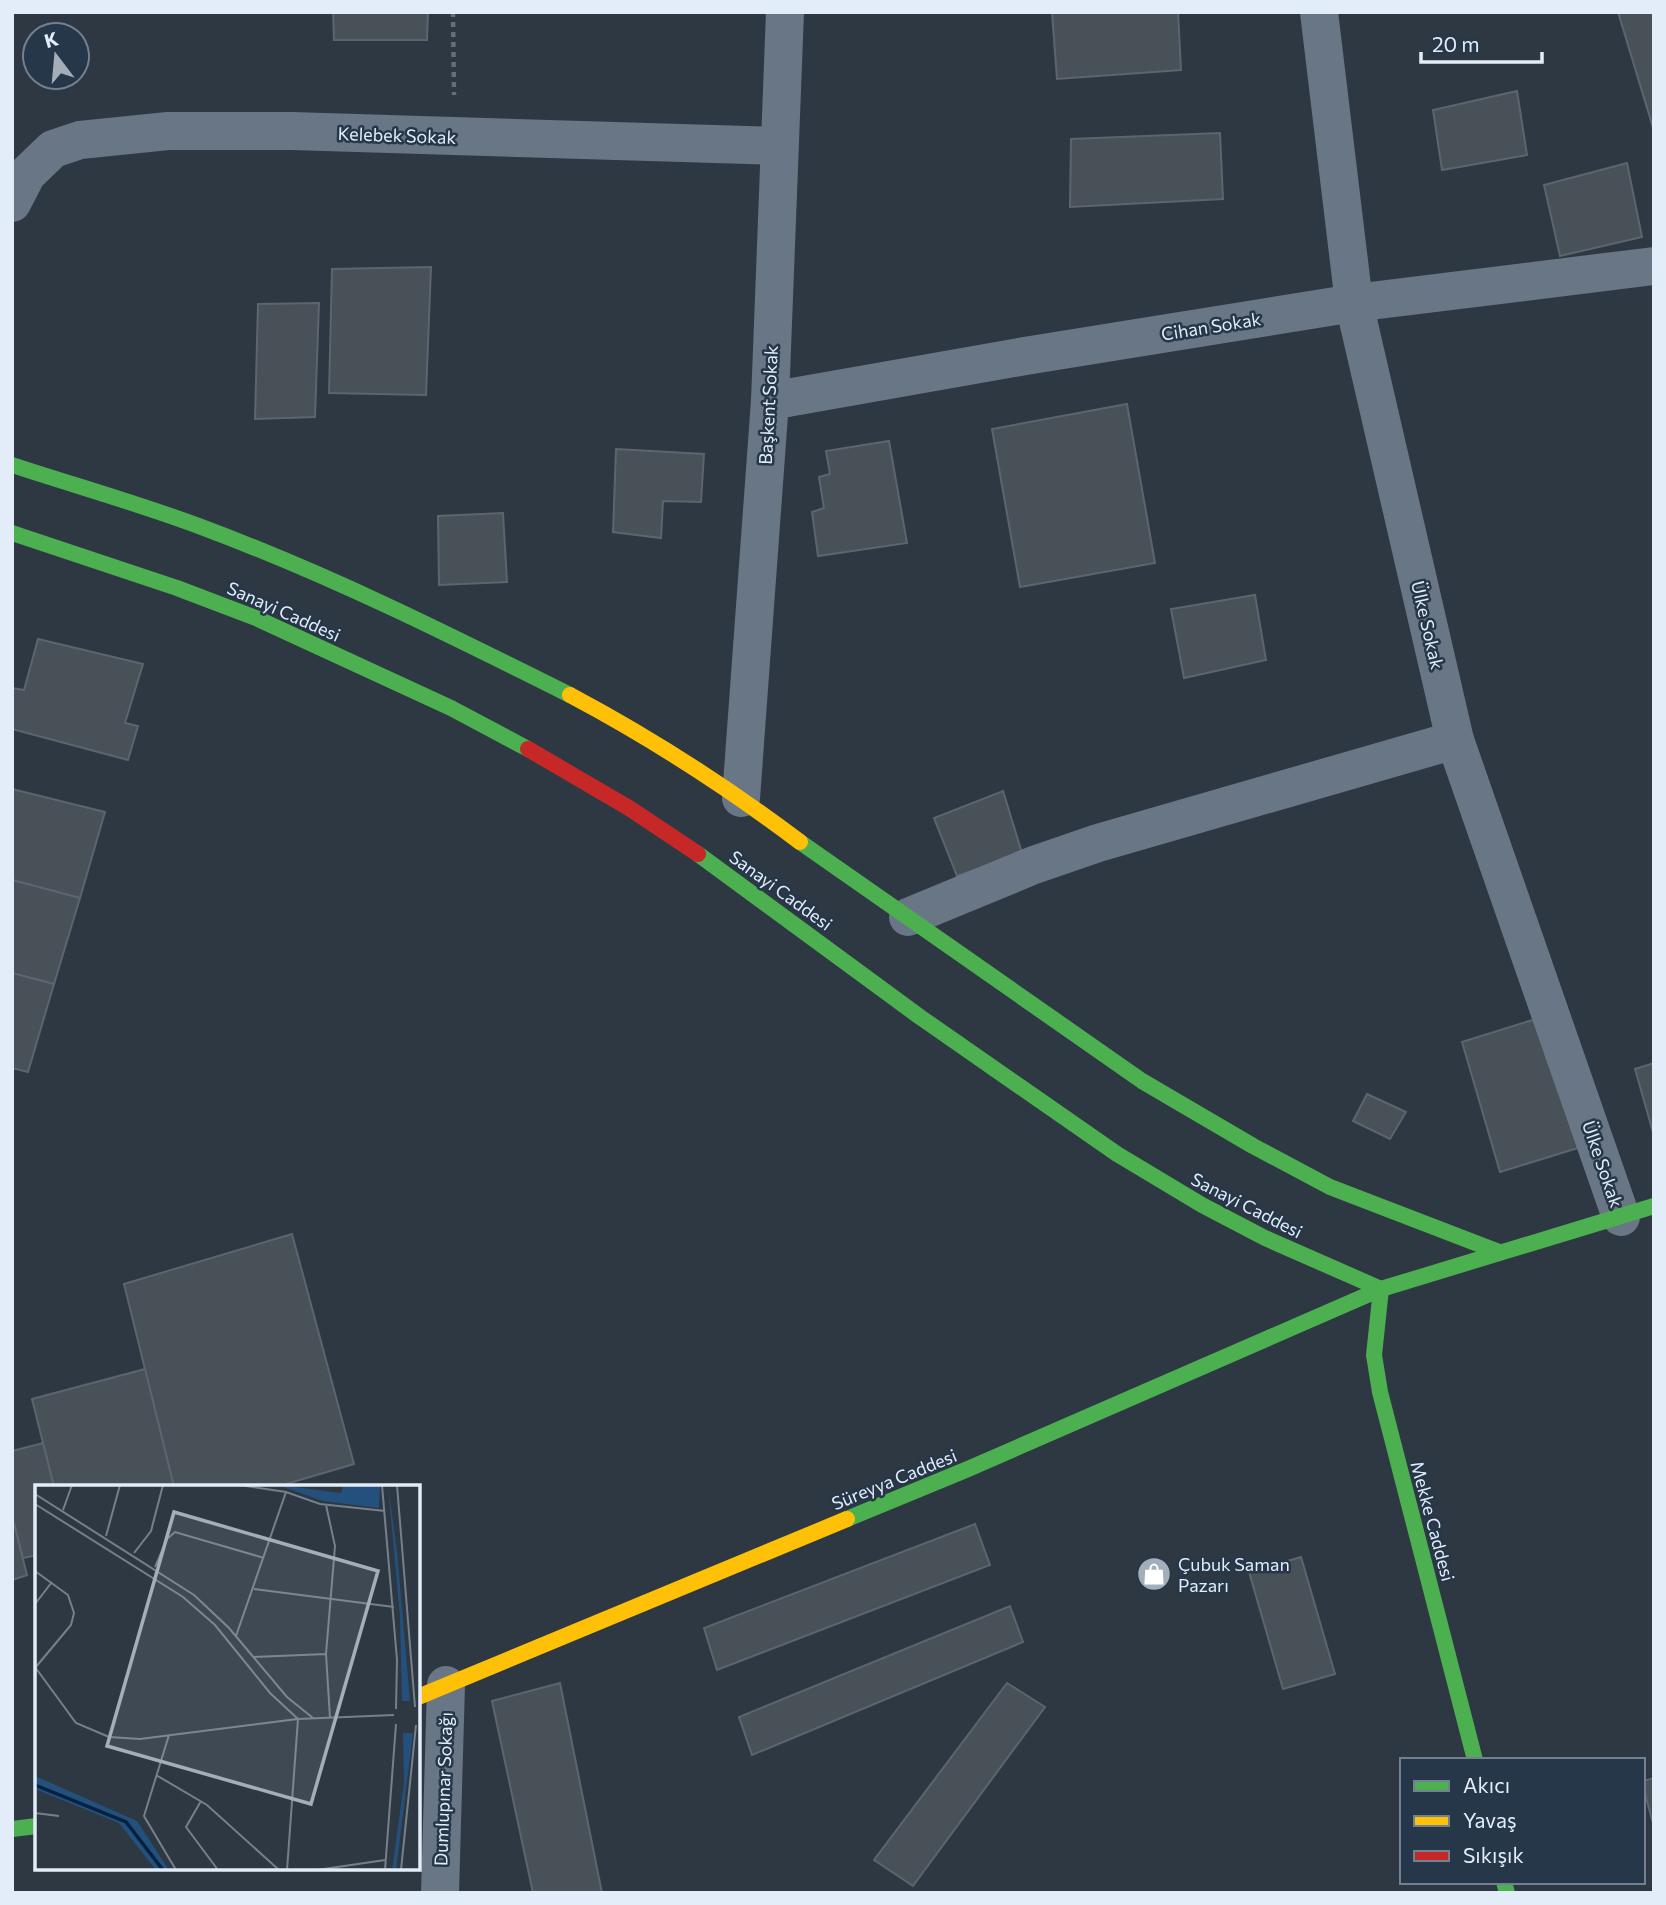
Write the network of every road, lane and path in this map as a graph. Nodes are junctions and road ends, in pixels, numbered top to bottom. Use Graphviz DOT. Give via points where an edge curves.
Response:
graph roads {
  1 [pos="453,12"];
  2 [pos="785,12"];
  3 [pos="1319,12"];
  4 [pos="455,137"];
  5 [pos="779,146"];
  6 [pos="20,189"];
  7 [pos="1654,266"];
  8 [pos="1354,303"];
  9 [pos="770,401"];
  10 [pos="12,464"];
  11 [pos="12,533"];
  12 [pos="1455,740"];
  13 [pos="741,798"];
  14 [pos="908,917"];
  15 [pos="1638,1211"];
  16 [pos="1499,1252"];
  17 [pos="1381,1289"];
  18 [pos="432,1691"];
  19 [pos="1474,1758"];
  20 [pos="35,1826"];
  21 [pos="12,1829"];
  22 [pos="440,1893"];
  1 -- 4 [label="path"];
  2 -- 5 [label="street, Başkent Sokak"];
  3 -- 8 [label="street, Ülke Sokak"];
  4 -- 5 [label="street, Kelebek Sokak"];
  4 -- 6 [label="street, Kelebek Sokak" via="168,131 80,141 53,149"];
  5 -- 9 [label="street, Başkent Sokak"];
  7 -- 8 [label="street, Cihan Sokak"];
  8 -- 9 [label="street, Cihan Sokak"];
  8 -- 12 [label="street, Ülke Sokak"];
  9 -- 13 [label="street, Başkent Sokak"];
  10 -- 13 [label="main road" via="202,527 398,609 572,696"];
  11 -- 17 [label="main road, Sanayi Caddesi" via="256,618 451,708 553,762 725,872 920,1017 1117,1154 1265,1238"];
  12 -- 14 [label="street" via="1098,843"];
  12 -- 15 [label="street, Ülke Sokak"];
  13 -- 14 [label="main road"];
  14 -- 16 [label="main road" via="1142,1081 1252,1146 1330,1187"];
  15 -- 16 [label="main road"];
  16 -- 17 [label="main road"];
  17 -- 18 [label="main road, Süreyya Caddesi" via="968,1469"];
  17 -- 19 [label="main road, Mekke Caddesi" via="1374,1355 1380,1392"];
  18 -- 22 [label="street, Dumlupınar Sokağı"];
  20 -- 21 [label="main road"];
}
